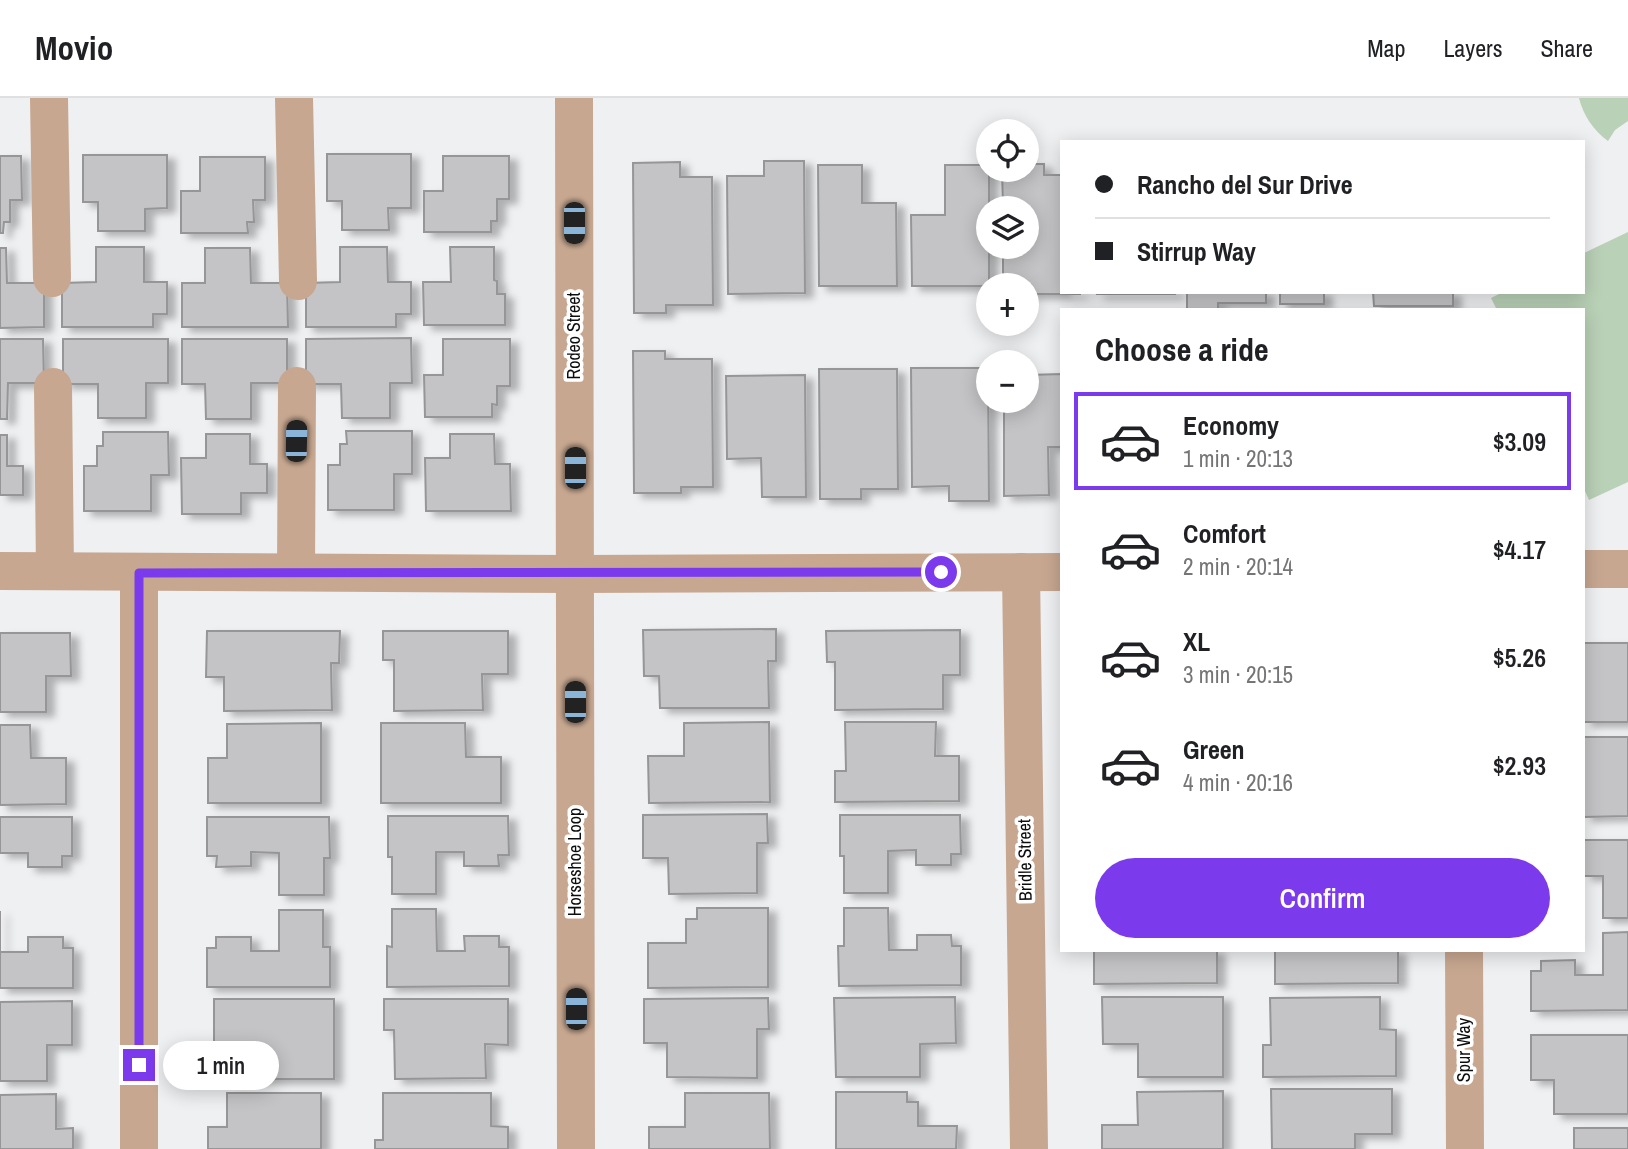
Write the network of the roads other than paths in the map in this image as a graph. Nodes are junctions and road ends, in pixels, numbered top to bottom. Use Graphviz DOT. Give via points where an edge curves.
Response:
graph roads {
  1 [pos="49,98"];
  2 [pos="294,98"];
  3 [pos="574,98"];
  4 [pos="52,278"];
  5 [pos="298,281"];
  6 [pos="297,386"];
  7 [pos="53,387"];
  8 [pos="1585,569"];
  9 [pos="1628,569"];
  10 [pos="0,571"];
  11 [pos="55,571"];
  12 [pos="296,572"];
  13 [pos="1021,572"];
  14 [pos="1060,572"];
  15 [pos="139,573"];
  16 [pos="575,574"];
  17 [pos="1464,952"];
  18 [pos="139,1149"];
  19 [pos="576,1149"];
  20 [pos="1028,1149"];
  21 [pos="1465,1149"];
  1 -- 4 [label="street"];
  2 -- 5 [label="street"];
  3 -- 16 [label="street, Rodeo Street"];
  6 -- 12 [label="street"];
  7 -- 11 [label="street"];
  8 -- 9 [label="street"];
  10 -- 11 [label="street"];
  11 -- 15 [label="street"];
  12 -- 15 [label="street"];
  12 -- 16 [label="street"];
  13 -- 14 [label="street"];
  13 -- 16 [label="street"];
  13 -- 20 [label="street, Bridle Street"];
  15 -- 18 [label="street"];
  16 -- 19 [label="street, Horseshoe Loop"];
  17 -- 21 [label="street, Spur Way"];
}
